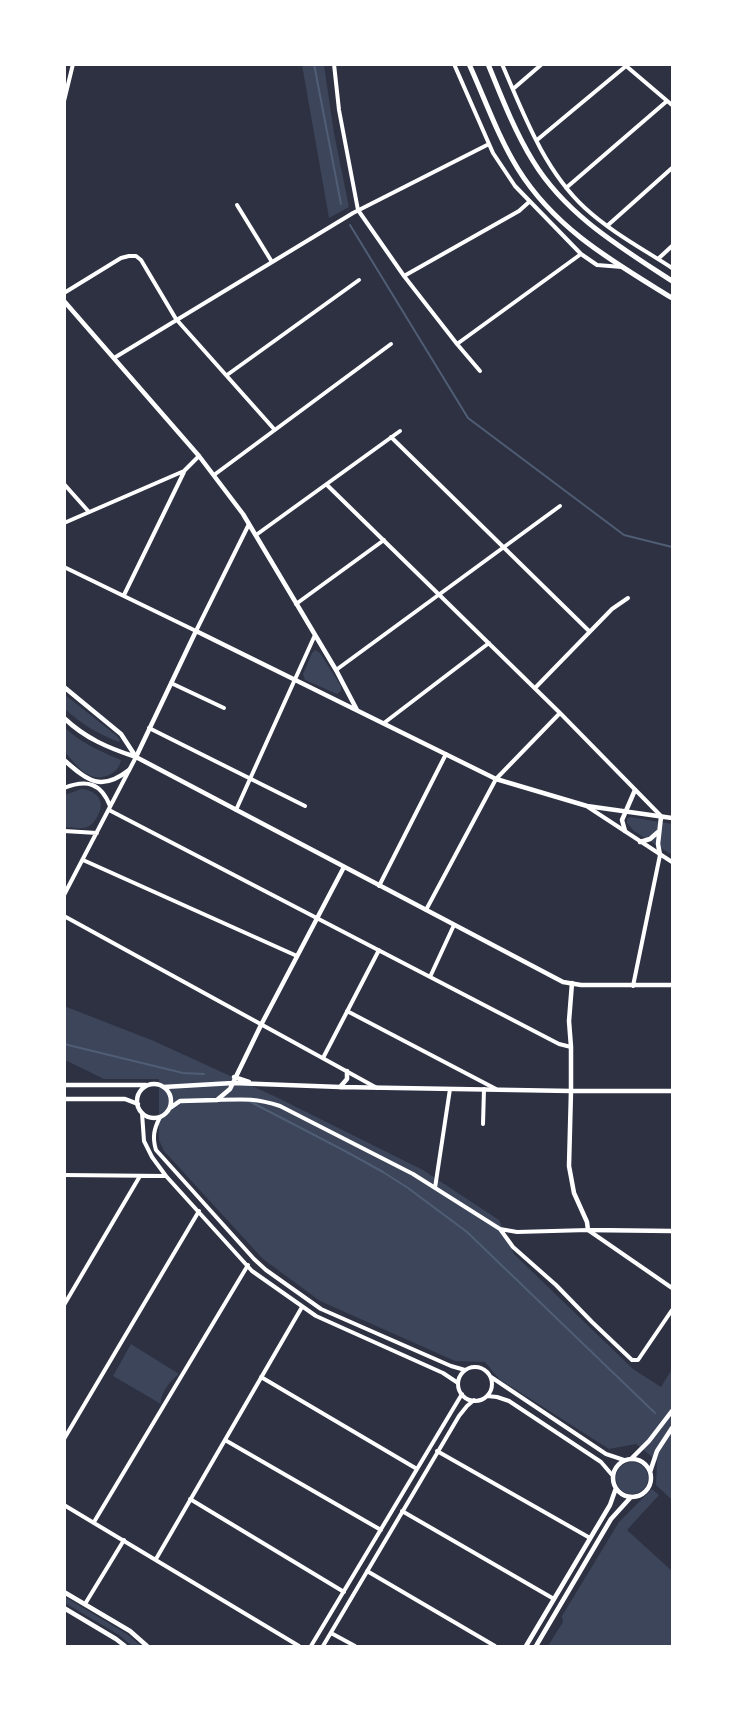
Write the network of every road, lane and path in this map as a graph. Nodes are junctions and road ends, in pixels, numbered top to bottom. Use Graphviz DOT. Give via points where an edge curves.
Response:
graph roads {
  1 [pos="73,64"];
  2 [pos="334,64"];
  3 [pos="454,64"];
  4 [pos="469,64"];
  5 [pos="488,64"];
  6 [pos="502,64"];
  7 [pos="542,64"];
  8 [pos="626,65"];
  9 [pos="513,89"];
  10 [pos="64,101"];
  11 [pos="666,101"];
  12 [pos="672,105"];
  13 [pos="536,140"];
  14 [pos="489,144"];
  15 [pos="672,168"];
  16 [pos="566,188"];
  17 [pos="529,202"];
  18 [pos="237,205"];
  19 [pos="358,210"];
  20 [pos="607,226"];
  21 [pos="672,246"];
  22 [pos="581,254"];
  23 [pos="658,259"];
  24 [pos="272,262"];
  25 [pos="622,267"];
  26 [pos="672,268"];
  27 [pos="405,276"];
  28 [pos="359,280"];
  29 [pos="672,281"];
  30 [pos="64,293"];
  31 [pos="672,298"];
  32 [pos="64,301"];
  33 [pos="176,319"];
  34 [pos="391,344"];
  35 [pos="457,344"];
  36 [pos="114,358"];
  37 [pos="480,371"];
  38 [pos="227,375"];
  39 [pos="274,429"];
  40 [pos="400,431"];
  41 [pos="391,437"];
  42 [pos="199,456"];
  43 [pos="184,471"];
  44 [pos="214,475"];
  45 [pos="64,484"];
  46 [pos="327,484"];
  47 [pos="560,506"];
  48 [pos="89,512"];
  49 [pos="64,523"];
  50 [pos="249,524"];
  51 [pos="256,535"];
  52 [pos="384,540"];
  53 [pos="503,548"];
  54 [pos="64,567"];
  55 [pos="124,595"];
  56 [pos="439,595"];
  57 [pos="628,598"];
  58 [pos="296,604"];
  59 [pos="196,631"];
  60 [pos="590,631"];
  61 [pos="315,635"];
  62 [pos="489,644"];
  63 [pos="309,650"];
  64 [pos="324,650"];
  65 [pos="336,670"];
  66 [pos="295,680"];
  67 [pos="171,683"];
  68 [pos="64,687"];
  69 [pos="535,688"];
  70 [pos="224,708"];
  71 [pos="358,710"];
  72 [pos="560,713"];
  73 [pos="64,718"];
  74 [pos="384,723"];
  75 [pos="149,728"];
  76 [pos="446,754"];
  77 [pos="136,757"];
  78 [pos="64,760"];
  79 [pos="129,770"];
  80 [pos="250,779"];
  81 [pos="496,779"];
  82 [pos="64,788"];
  83 [pos="635,790"];
  84 [pos="305,806"];
  85 [pos="587,806"];
  86 [pos="110,808"];
  87 [pos="236,810"];
  88 [pos="625,811"];
  89 [pos="661,817"];
  90 [pos="672,818"];
  91 [pos="64,831"];
  92 [pos="625,831"];
  93 [pos="658,831"];
  94 [pos="97,833"];
  95 [pos="640,842"];
  96 [pos="660,855"];
  97 [pos="83,860"];
  98 [pos="672,862"];
  99 [pos="344,867"];
  100 [pos="379,886"];
  101 [pos="64,894"];
  102 [pos="426,911"];
  103 [pos="64,916"];
  104 [pos="317,918"];
  105 [pos="454,925"];
  106 [pos="379,950"];
  107 [pos="297,956"];
  108 [pos="430,977"];
  109 [pos="572,983"];
  110 [pos="672,985"];
  111 [pos="633,986"];
  112 [pos="347,1011"];
  113 [pos="261,1025"];
  114 [pos="571,1047"];
  115 [pos="322,1058"];
  116 [pos="347,1071"];
  117 [pos="234,1077"];
  118 [pos="233,1083"];
  119 [pos="64,1084"];
  120 [pos="255,1084"];
  121 [pos="149,1085"];
  122 [pos="164,1087"];
  123 [pos="340,1088"];
  124 [pos="378,1088"];
  125 [pos="450,1089"];
  126 [pos="484,1089"];
  127 [pos="497,1089"];
  128 [pos="571,1091"];
  129 [pos="672,1091"];
  130 [pos="64,1099"];
  131 [pos="218,1100"];
  132 [pos="138,1104"];
  133 [pos="170,1108"];
  134 [pos="142,1113"];
  135 [pos="160,1117"];
  136 [pos="483,1124"];
  137 [pos="64,1175"];
  138 [pos="140,1176"];
  139 [pos="166,1176"];
  140 [pos="435,1188"];
  141 [pos="199,1211"];
  142 [pos="500,1229"];
  143 [pos="588,1230"];
  144 [pos="672,1231"];
  145 [pos="248,1265"];
  146 [pos="672,1288"];
  147 [pos="64,1305"];
  148 [pos="302,1307"];
  149 [pos="672,1310"];
  150 [pos="465,1370"];
  151 [pos="261,1377"];
  152 [pos="491,1377"];
  153 [pos="458,1383"];
  154 [pos="462,1394"];
  155 [pos="487,1396"];
  156 [pos="474,1400"];
  157 [pos="672,1411"];
  158 [pos="672,1428"];
  159 [pos="64,1439"];
  160 [pos="225,1440"];
  161 [pos="437,1451"];
  162 [pos="631,1459"];
  163 [pos="624,1460"];
  164 [pos="417,1469"];
  165 [pos="650,1472"];
  166 [pos="613,1476"];
  167 [pos="616,1488"];
  168 [pos="631,1497"];
  169 [pos="190,1499"];
  170 [pos="64,1505"];
  171 [pos="402,1511"];
  172 [pos="94,1522"];
  173 [pos="381,1530"];
  174 [pos="590,1538"];
  175 [pos="124,1540"];
  176 [pos="156,1559"];
  177 [pos="367,1571"];
  178 [pos="64,1592"];
  179 [pos="344,1592"];
  180 [pos="554,1599"];
  181 [pos="85,1604"];
  182 [pos="64,1608"];
  183 [pos="331,1633"];
  184 [pos="125,1647"];
  185 [pos="147,1647"];
  186 [pos="299,1647"];
  187 [pos="311,1647"];
  188 [pos="323,1647"];
  189 [pos="354,1647"];
  190 [pos="495,1647"];
  191 [pos="526,1647"];
  192 [pos="536,1647"];
  1 -- 10 [label="street"];
  2 -- 19 [label="street"];
  3 -- 14 [label="street"];
  4 -- 25 [label="main road" via="506,147 530,186 560,221"];
  5 -- 29 [label="main road" via="532,160 558,195 600,233"];
  6 -- 9 [label="street"];
  7 -- 9 [label="street"];
  8 -- 11 [label="street"];
  8 -- 13 [label="street"];
  9 -- 13 [label="street"];
  11 -- 12 [label="street"];
  11 -- 16 [label="street"];
  13 -- 16 [label="street"];
  14 -- 17 [label="street"];
  14 -- 19 [label="street"];
  15 -- 20 [label="street"];
  16 -- 20 [label="street"];
  17 -- 22 [label="street"];
  17 -- 27 [label="street"];
  18 -- 24 [label="street"];
  19 -- 24 [label="street"];
  19 -- 27 [label="street"];
  20 -- 23 [label="street"];
  21 -- 23 [label="street"];
  22 -- 25 [label="street" via="597,265"];
  22 -- 35 [label="street"];
  23 -- 26 [label="street"];
  24 -- 33 [label="street"];
  25 -- 31 [label="main road"];
  27 -- 35 [label="street"];
  28 -- 38 [label="street"];
  30 -- 33 [label="street" via="121,258 136,256"];
  32 -- 36 [label="street"];
  33 -- 36 [label="street"];
  33 -- 38 [label="street"];
  34 -- 39 [label="street"];
  35 -- 37 [label="street"];
  36 -- 42 [label="street"];
  38 -- 39 [label="street"];
  39 -- 44 [label="street"];
  40 -- 41 [label="street"];
  41 -- 46 [label="street"];
  41 -- 53 [label="street"];
  42 -- 43 [label="street"];
  42 -- 44 [label="street"];
  43 -- 48 [label="street"];
  43 -- 55 [label="street"];
  44 -- 50 [label="street"];
  45 -- 48 [label="street"];
  46 -- 51 [label="street"];
  46 -- 52 [label="street"];
  47 -- 53 [label="street"];
  48 -- 49 [label="street"];
  50 -- 51 [label="street"];
  50 -- 59 [label="street"];
  51 -- 58 [label="street"];
  52 -- 56 [label="street"];
  52 -- 58 [label="street"];
  53 -- 56 [label="street"];
  53 -- 60 [label="street"];
  54 -- 55 [label="street"];
  55 -- 59 [label="street"];
  56 -- 62 [label="street"];
  56 -- 65 [label="street"];
  57 -- 60 [label="street"];
  58 -- 61 [label="street"];
  59 -- 66 [label="street"];
  59 -- 67 [label="street"];
  60 -- 69 [label="street"];
  61 -- 63 [label="street"];
  61 -- 64 [label="street"];
  62 -- 69 [label="street"];
  62 -- 74 [label="street"];
  63 -- 64 [label="street"];
  63 -- 66 [label="street"];
  64 -- 65 [label="street"];
  65 -- 71 [label="street"];
  66 -- 71 [label="street"];
  66 -- 80 [label="street"];
  67 -- 70 [label="street"];
  67 -- 75 [label="street"];
  68 -- 77 [label="street" via="121,734"];
  69 -- 72 [label="street"];
  71 -- 74 [label="street"];
  72 -- 81 [label="street"];
  72 -- 83 [label="street"];
  73 -- 77 [label="street" via="94,741"];
  74 -- 76 [label="street"];
  75 -- 77 [label="street"];
  75 -- 80 [label="street"];
  76 -- 81 [label="street"];
  76 -- 100 [label="street"];
  77 -- 79 [label="street"];
  77 -- 87 [label="street"];
  78 -- 79 [label="street" via="87,779 100,782 119,778"];
  79 -- 86 [label="street"];
  80 -- 84 [label="street"];
  80 -- 87 [label="street"];
  81 -- 85 [label="street"];
  81 -- 102 [label="street"];
  82 -- 86 [label="street" via="76,783 99,787"];
  83 -- 88 [label="street"];
  83 -- 89 [label="street"];
  85 -- 88 [label="street"];
  85 -- 92 [label="street"];
  86 -- 94 [label="street"];
  86 -- 104 [label="street"];
  87 -- 99 [label="street"];
  88 -- 89 [label="street"];
  88 -- 92 [label="street"];
  89 -- 90 [label="street"];
  89 -- 93 [label="street"];
  91 -- 94 [label="street"];
  92 -- 95 [label="street"];
  93 -- 95 [label="street"];
  93 -- 96 [label="street"];
  94 -- 97 [label="street"];
  95 -- 96 [label="street"];
  96 -- 98 [label="street"];
  96 -- 111 [label="street"];
  97 -- 101 [label="street"];
  97 -- 107 [label="street"];
  99 -- 100 [label="street"];
  99 -- 104 [label="street"];
  100 -- 102 [label="street"];
  102 -- 105 [label="street"];
  103 -- 113 [label="street"];
  104 -- 106 [label="street"];
  104 -- 107 [label="street"];
  105 -- 108 [label="street"];
  105 -- 109 [label="street" via="563,982"];
  106 -- 108 [label="street"];
  106 -- 112 [label="street"];
  107 -- 113 [label="street"];
  108 -- 114 [label="street"];
  109 -- 111 [label="street"];
  109 -- 114 [label="street"];
  110 -- 111 [label="street"];
  112 -- 115 [label="street"];
  112 -- 127 [label="street"];
  113 -- 115 [label="street"];
  113 -- 117 [label="street"];
  114 -- 128 [label="street"];
  115 -- 116 [label="street"];
  116 -- 123 [label="street" via="347,1079"];
  116 -- 124 [label="street"];
  117 -- 118 [label="street"];
  117 -- 120 [label="street"];
  118 -- 120 [label="street"];
  118 -- 122 [label="street"];
  118 -- 131 [label="street"];
  119 -- 121 [label="street"];
  120 -- 123 [label="street"];
  121 -- 122 [label="street"];
  121 -- 132 [label="street" via="141,1090"];
  122 -- 133 [label="street" via="171,1096"];
  123 -- 124 [label="street"];
  124 -- 125 [label="street"];
  125 -- 126 [label="street"];
  125 -- 140 [label="street"];
  126 -- 127 [label="street"];
  126 -- 136 [label="street"];
  127 -- 128 [label="street"];
  128 -- 129 [label="street"];
  128 -- 143 [label="street" via="570,1176"];
  130 -- 132 [label="street" via="125,1099"];
  131 -- 133 [label="street" via="180,1101"];
  131 -- 140 [label="street" via="249,1098 280,1106"];
  132 -- 134 [label="street"];
  133 -- 135 [label="street"];
  134 -- 135 [label="street" via="150,1118"];
  134 -- 139 [label="street" via="144,1141"];
  135 -- 150 [label="street" via="153,1136 156,1150 266,1270 321,1309"];
  137 -- 138 [label="street"];
  138 -- 139 [label="street"];
  138 -- 147 [label="street"];
  139 -- 141 [label="street"];
  140 -- 142 [label="street"];
  141 -- 145 [label="street"];
  141 -- 159 [label="street"];
  142 -- 143 [label="street"];
  142 -- 149 [label="street" via="513,1247 632,1360 636,1360"];
  143 -- 144 [label="street"];
  143 -- 146 [label="street"];
  145 -- 148 [label="street"];
  145 -- 172 [label="street"];
  148 -- 151 [label="street"];
  148 -- 153 [label="street"];
  150 -- 152 [label="street" via="480,1367"];
  150 -- 153 [label="street"];
  151 -- 160 [label="street"];
  151 -- 164 [label="street"];
  152 -- 155 [label="street"];
  152 -- 163 [label="street" via="606,1454"];
  153 -- 154 [label="street"];
  154 -- 156 [label="street"];
  154 -- 164 [label="street"];
  155 -- 156 [label="street"];
  155 -- 166 [label="street" via="509,1401 601,1462"];
  156 -- 161 [label="street"];
  157 -- 162 [label="street"];
  158 -- 165 [label="street" via="657,1451"];
  160 -- 169 [label="street"];
  160 -- 173 [label="street"];
  161 -- 171 [label="street"];
  161 -- 174 [label="street"];
  162 -- 163 [label="street"];
  162 -- 165 [label="street" via="643,1462"];
  163 -- 166 [label="street"];
  164 -- 173 [label="street"];
  165 -- 168 [label="street" via="648,1488"];
  166 -- 167 [label="street"];
  167 -- 168 [label="street"];
  167 -- 174 [label="street"];
  168 -- 192 [label="street" via="611,1519"];
  169 -- 176 [label="street"];
  169 -- 179 [label="street"];
  170 -- 172 [label="street"];
  171 -- 177 [label="street"];
  171 -- 180 [label="street"];
  172 -- 175 [label="street"];
  173 -- 179 [label="street"];
  174 -- 180 [label="street"];
  175 -- 176 [label="street"];
  175 -- 181 [label="street"];
  176 -- 186 [label="street"];
  177 -- 183 [label="street"];
  177 -- 190 [label="street"];
  178 -- 181 [label="street"];
  179 -- 187 [label="street"];
  180 -- 191 [label="street"];
  181 -- 185 [label="street" via="130,1630"];
  182 -- 184 [label="street"];
  183 -- 188 [label="street"];
  183 -- 189 [label="street"];
}
